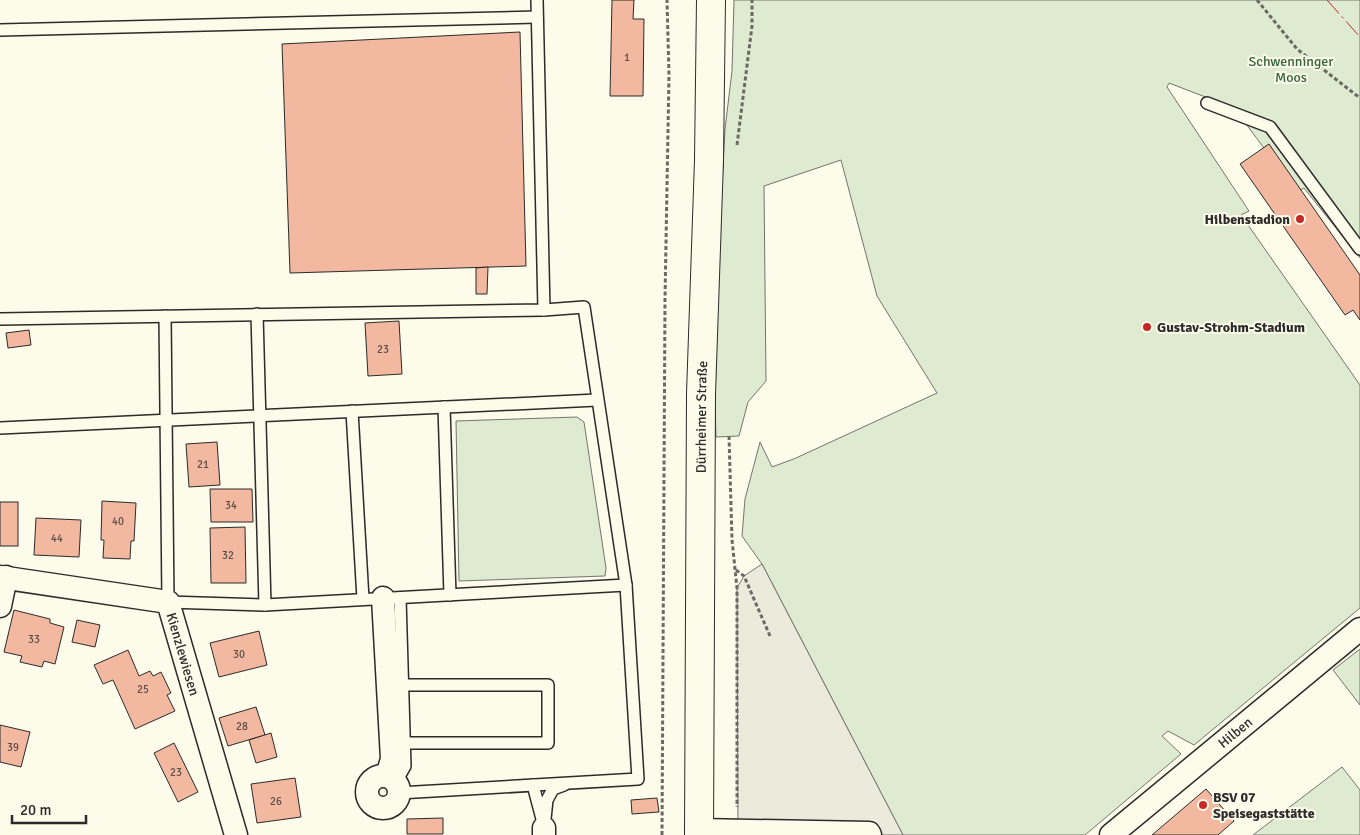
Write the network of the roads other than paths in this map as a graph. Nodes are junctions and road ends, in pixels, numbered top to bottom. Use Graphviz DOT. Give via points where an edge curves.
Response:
graph roads {
  1 [pos="537,0"];
  2 [pos="711,0"];
  3 [pos="537,17"];
  4 [pos="0,30"];
  5 [pos="1207,103"];
  6 [pos="1360,249"];
  7 [pos="544,310"];
  8 [pos="257,314"];
  9 [pos="165,316"];
  10 [pos="0,319"];
  11 [pos="597,400"];
  12 [pos="444,407"];
  13 [pos="352,411"];
  14 [pos="260,415"];
  15 [pos="168,420"];
  16 [pos="0,428"];
  17 [pos="3,577"];
  18 [pos="626,585"];
  19 [pos="450,595"];
  20 [pos="382,598"];
  21 [pos="168,602"];
  22 [pos="265,605"];
  23 [pos="0,606"];
  24 [pos="1360,629"];
  25 [pos="403,685"];
  26 [pos="404,743"];
  27 [pos="397,779"];
  28 [pos="568,783"];
  29 [pos="533,785"];
  30 [pos="544,832"];
  31 [pos="699,833"];
  32 [pos="236,835"];
  33 [pos="870,835"];
  34 [pos="1111,835"];
  1 -- 3 [label="lane"];
  2 -- 31 [label="main road, Dürrheimer Straße" via="700,394"];
  3 -- 4 [label="lane"];
  3 -- 7 [label="lane"];
  5 -- 6 [label="lane" via="1270,127"];
  7 -- 8 [label="lane"];
  7 -- 11 [label="lane" via="584,306"];
  8 -- 9 [label="lane"];
  8 -- 14 [label="lane"];
  9 -- 10 [label="lane"];
  9 -- 15 [label="lane"];
  11 -- 12 [label="lane"];
  11 -- 18 [label="lane"];
  12 -- 13 [label="lane"];
  12 -- 19 [label="lane"];
  13 -- 14 [label="lane"];
  13 -- 20 [label="lane"];
  14 -- 15 [label="lane"];
  14 -- 22 [label="lane"];
  15 -- 16 [label="lane"];
  15 -- 21 [label="lane"];
  17 -- 21 [label="street, Kienzlewiesen"];
  17 -- 23 [label="street, Kienzlewiesen"];
  18 -- 19 [label="lane"];
  18 -- 28 [label="lane" via="638,779"];
  19 -- 20 [label="lane"];
  20 -- 22 [label="lane"];
  20 -- 25 [label="lane"];
  20 -- 27 [label="street" via="392,760"];
  21 -- 22 [label="lane"];
  21 -- 32 [label="street, Kienzlewiesen"];
  24 -- 34 [label="street, Hilben"];
  25 -- 26 [label="lane"];
  25 -- 26 [label="lane" via="548,685 548,743"];
  26 -- 27 [label="lane"];
  27 -- 29 [label="lane"];
  28 -- 29 [label="lane"];
  28 -- 30 [label="lane" via="553,789 547,800"];
  29 -- 30 [label="lane"];
  31 -- 33 [label="street"];
}
